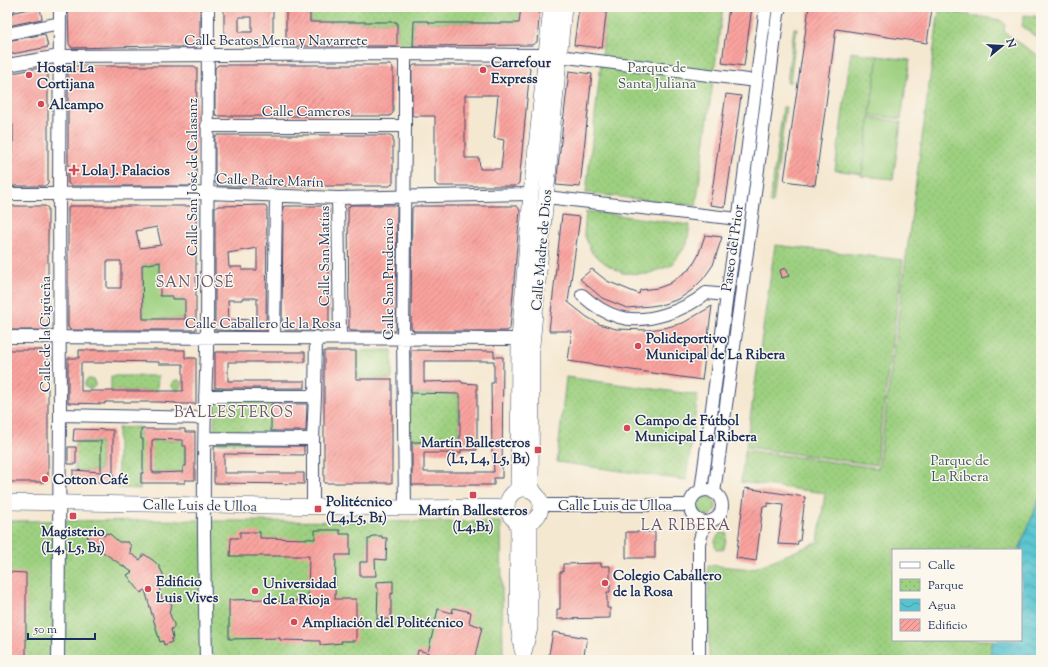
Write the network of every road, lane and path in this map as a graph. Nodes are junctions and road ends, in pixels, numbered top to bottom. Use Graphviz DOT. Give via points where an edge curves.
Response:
graph roads {
  1 [pos="60,7"];
  2 [pos="208,7"];
  3 [pos="551,7"];
  4 [pos="564,7"];
  5 [pos="766,7"];
  6 [pos="780,7"];
  7 [pos="60,24"];
  8 [pos="7,34"];
  9 [pos="405,54"];
  10 [pos="208,55"];
  11 [pos="60,56"];
  12 [pos="552,56"];
  13 [pos="7,65"];
  14 [pos="748,80"];
  15 [pos="207,126"];
  16 [pos="405,126"];
  17 [pos="207,193"];
  18 [pos="7,194"];
  19 [pos="59,194"];
  20 [pos="539,195"];
  21 [pos="276,196"];
  22 [pos="404,196"];
  23 [pos="338,198"];
  24 [pos="738,219"];
  25 [pos="582,295"];
  26 [pos="727,295"];
  27 [pos="7,337"];
  28 [pos="60,337"];
  29 [pos="206,337"];
  30 [pos="316,337"];
  31 [pos="274,338"];
  32 [pos="340,338"];
  33 [pos="403,338"];
  34 [pos="519,339"];
  35 [pos="205,396"];
  36 [pos="315,396"];
  37 [pos="60,415"];
  38 [pos="205,418"];
  39 [pos="205,438"];
  40 [pos="313,439"];
  41 [pos="517,490"];
  42 [pos="701,491"];
  43 [pos="714,493"];
  44 [pos="537,498"];
  45 [pos="7,502"];
  46 [pos="60,503"];
  47 [pos="204,505"];
  48 [pos="690,505"];
  49 [pos="399,506"];
  50 [pos="313,507"];
  51 [pos="507,507"];
  52 [pos="515,520"];
  53 [pos="530,522"];
  54 [pos="704,522"];
  55 [pos="522,658"];
  56 [pos="58,660"];
  57 [pos="206,660"];
  58 [pos="699,660"];
  1 -- 7 [label="street, Calle de la Cigüeña"];
  2 -- 10 [label="street, Calle San José de Calasanz"];
  3 -- 12 [label="main road, Calle Madre de Dios"];
  4 -- 12 [label="main road, Calle Madre de Dios"];
  5 -- 24 [label="street, Paseo del Prior"];
  6 -- 43 [label="street, Paseo del Prior"];
  7 -- 8 [label="street"];
  7 -- 11 [label="street, Calle de la Cigüeña"];
  9 -- 10 [label="street, Calle Beatos Mena y Navarrete"];
  9 -- 12 [label="street, Calle Beatos Mena y Navarrete"];
  9 -- 16 [label="street, Calle San Prudencio"];
  10 -- 11 [label="street, Calle Beatos Mena y Navarrete"];
  10 -- 15 [label="street, Calle San José de Calasanz"];
  11 -- 13 [label="street, Calle Beatos Mena y Navarrete"];
  11 -- 19 [label="street, Calle de la Cigüeña"];
  12 -- 14 [label="street, Calle Beatos Mena y Navarrete"];
  12 -- 20 [label="main road, Calle Madre de Dios"];
  15 -- 16 [label="street, Calle Cameros"];
  15 -- 17 [label="street, Calle San José de Calasanz"];
  16 -- 22 [label="street, Calle San Prudencio"];
  17 -- 19 [label="street, Calle Padre Marín"];
  17 -- 21 [label="street, Calle Padre Marín"];
  17 -- 29 [label="street, Calle San José de Calasanz"];
  18 -- 19 [label="street, Calle Padre Marín"];
  19 -- 28 [label="street, Calle de la Cigüeña"];
  20 -- 22 [label="street, Calle Padre Marín"];
  20 -- 24 [label="street"];
  20 -- 34 [label="main road, Calle Madre de Dios"];
  20 -- 44 [label="main road, Calle Madre de Dios" via="532,344 531,485"];
  21 -- 23 [label="street, Calle Padre Marín"];
  21 -- 31 [label="street"];
  22 -- 23 [label="street, Calle Padre Marín"];
  22 -- 33 [label="street, Calle San Prudencio"];
  23 -- 32 [label="street, Calle San Matías"];
  24 -- 26 [label="street, Paseo del Prior"];
  25 -- 26 [label="street" via="597,308 632,320 663,315 686,306 706,293"];
  26 -- 42 [label="street, Paseo del Prior"];
  27 -- 28 [label="street, Calle Caballero de la Rosa"];
  28 -- 29 [label="street, Calle Caballero de la Rosa"];
  28 -- 37 [label="street, Calle de la Cigüeña"];
  29 -- 31 [label="street, Calle Caballero de la Rosa"];
  29 -- 35 [label="street, Calle San José de Calasanz"];
  30 -- 31 [label="street, Calle Caballero de la Rosa"];
  30 -- 32 [label="street, Calle Caballero de la Rosa"];
  30 -- 36 [label="street"];
  32 -- 33 [label="street, Calle Caballero de la Rosa"];
  33 -- 34 [label="street, Calle Caballero de la Rosa"];
  33 -- 49 [label="street, Calle San Prudencio"];
  34 -- 41 [label="main road, Calle Madre de Dios"];
  35 -- 36 [label="street"];
  35 -- 38 [label="street, Calle San José de Calasanz"];
  36 -- 40 [label="street"];
  37 -- 38 [label="street"];
  37 -- 46 [label="street, Calle de la Cigüeña"];
  38 -- 39 [label="street, Calle San José de Calasanz"];
  39 -- 40 [label="street"];
  39 -- 47 [label="street, Calle San José de Calasanz"];
  40 -- 50 [label="street"];
  41 -- 44 [label="main road" via="529,490"];
  41 -- 51 [label="main road" via="508,500"];
  42 -- 43 [label="street"];
  42 -- 48 [label="street" via="693,496"];
  43 -- 54 [label="street" via="720,500 721,511 714,519"];
  44 -- 48 [label="street, Calle Luis de Ulloa"];
  44 -- 53 [label="main road" via="540,509 537,517"];
  45 -- 46 [label="main road, Calle Luis de Ulloa"];
  46 -- 47 [label="main road, Calle Luis de Ulloa"];
  46 -- 56 [label="street, Calle de la Cigüeña"];
  47 -- 50 [label="main road, Calle Luis de Ulloa"];
  47 -- 57 [label="street, Calle San José de Calasanz"];
  48 -- 54 [label="street" via="692,514"];
  49 -- 50 [label="main road, Calle Luis de Ulloa"];
  49 -- 51 [label="main road, Calle Luis de Ulloa"];
  51 -- 52 [label="main road"];
  52 -- 53 [label="main road"];
  52 -- 55 [label="main road" via="518,528 517,619"];
  53 -- 55 [label="main road" via="530,628"];
  54 -- 58 [label="street" via="699,543"];
}
